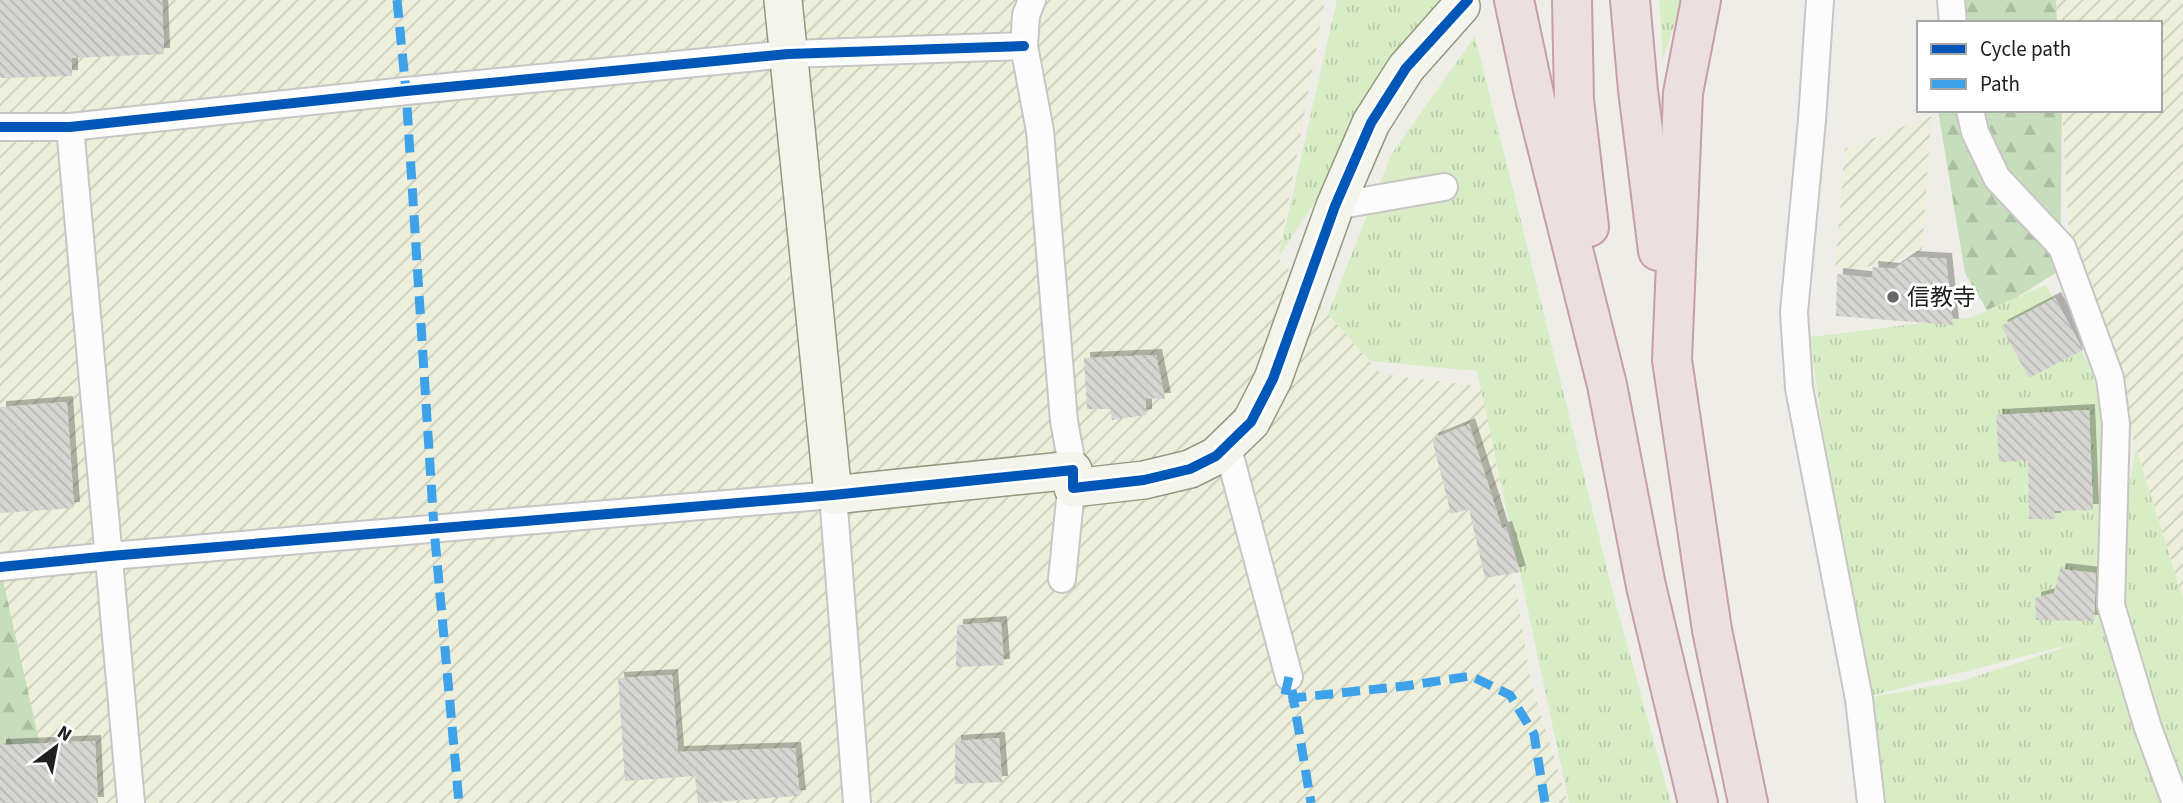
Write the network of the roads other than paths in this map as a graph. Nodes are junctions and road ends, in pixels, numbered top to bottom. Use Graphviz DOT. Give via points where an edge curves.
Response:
graph roads {
  1 [pos="783,0"];
  2 [pos="1032,0"];
  3 [pos="1514,0"];
  4 [pos="1572,0"];
  5 [pos="1630,0"];
  6 [pos="1701,0"];
  7 [pos="1820,0"];
  8 [pos="1951,0"];
  9 [pos="1461,6"];
  10 [pos="1953,21"];
  11 [pos="1024,46"];
  12 [pos="788,54"];
  13 [pos="1970,112"];
  14 [pos="0,127"];
  15 [pos="70,127"];
  16 [pos="1444,187"];
  17 [pos="1335,206"];
  18 [pos="1672,360"];
  19 [pos="1607,385"];
  20 [pos="1227,445"];
  21 [pos="1073,470"];
  22 [pos="833,495"];
  23 [pos="110,556"];
  24 [pos="0,567"];
  25 [pos="1062,579"];
  26 [pos="1289,677"];
  27 [pos="131,803"];
  28 [pos="857,803"];
  29 [pos="1698,803"];
  30 [pos="1748,803"];
  31 [pos="1871,803"];
  32 [pos="2176,803"];
  1 -- 12 [label="street"];
  2 -- 11 [label="street"];
  3 -- 19 [label="highway"];
  4 -- 19 [label="highway" via="1574,100"];
  5 -- 18 [label="highway"];
  6 -- 18 [label="highway" via="1682,93"];
  7 -- 31 [label="street" via="1794,312 1799,388 1859,699"];
  8 -- 10 [label="street"];
  9 -- 17 [label="street" via="1406,68 1371,123"];
  11 -- 12 [label="street"];
  11 -- 21 [label="street" via="1040,131 1064,421"];
  12 -- 15 [label="street"];
  12 -- 22 [label="street"];
  13 -- 32 [label="street" via="1997,177 2062,247 2110,378 2116,424 2111,604"];
  14 -- 15 [label="street"];
  15 -- 23 [label="street"];
  16 -- 17 [label="street"];
  17 -- 20 [label="street" via="1273,379 1251,422"];
  18 -- 30 [label="highway" via="1712,630"];
  19 -- 29 [label="highway" via="1646,586"];
  20 -- 21 [label="street" via="1190,469 1144,480 1073,488"];
  20 -- 26 [label="street"];
  21 -- 22 [label="street"];
  21 -- 25 [label="street"];
  22 -- 23 [label="street"];
  22 -- 28 [label="street"];
  23 -- 24 [label="street"];
  23 -- 27 [label="street"];
}
